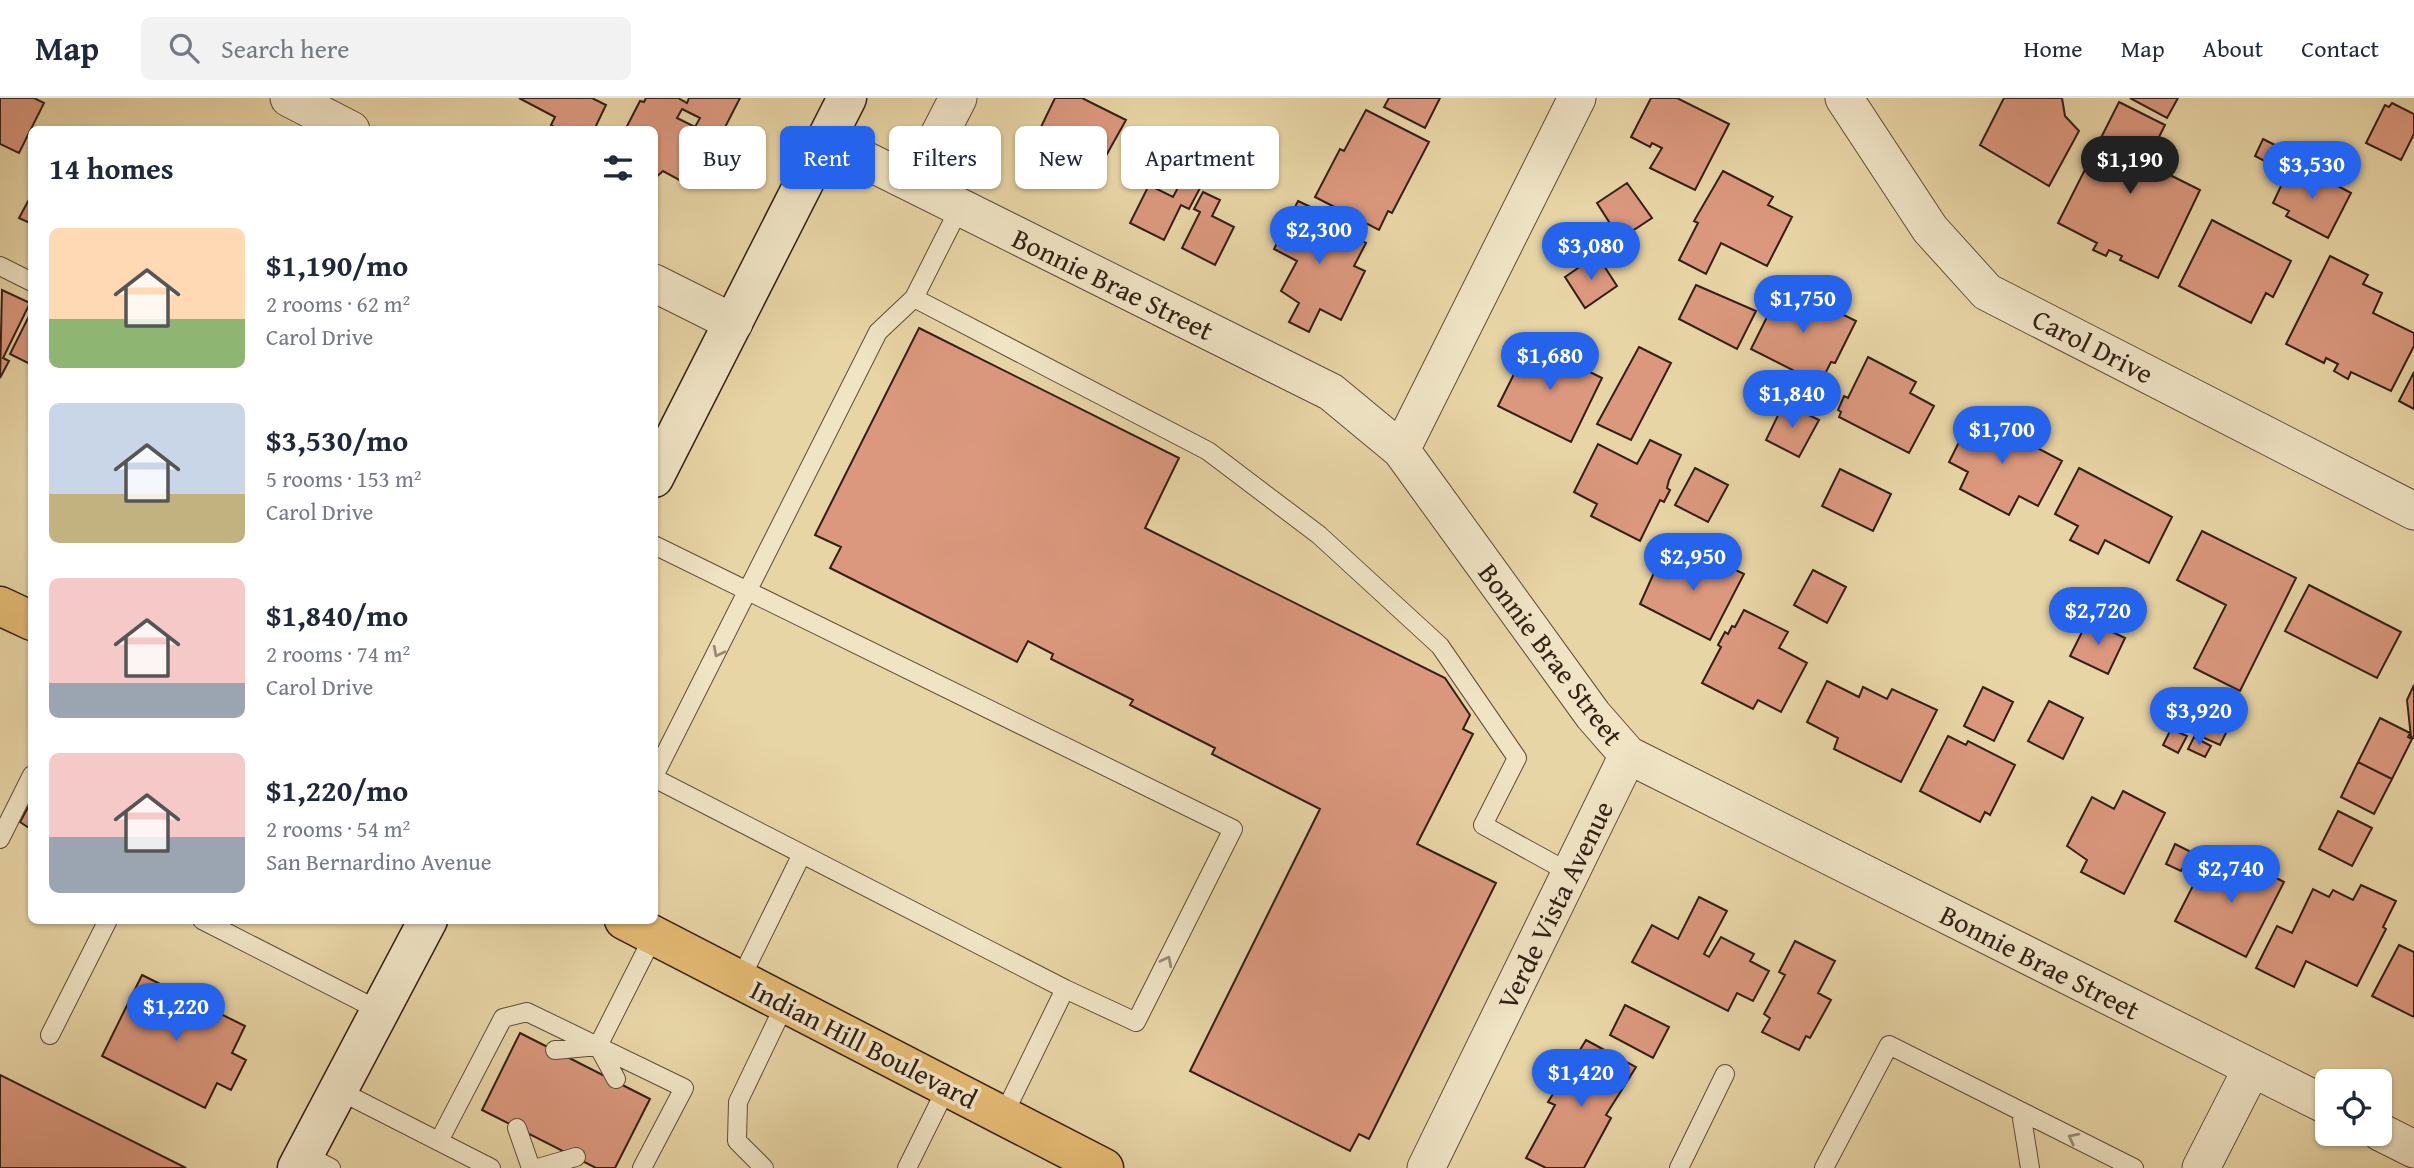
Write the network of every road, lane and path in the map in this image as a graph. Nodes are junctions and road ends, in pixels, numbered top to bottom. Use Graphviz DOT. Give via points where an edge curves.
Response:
graph roads {
  1 [pos="289,98"];
  2 [pos="847,98"];
  3 [pos="958,98"];
  4 [pos="1577,98"];
  5 [pos="1844,98"];
  6 [pos="343,126"];
  7 [pos="832,126"];
  8 [pos="944,126"];
  9 [pos="801,189"];
  10 [pos="924,189"];
  11 [pos="960,208"];
  12 [pos="0,266"];
  13 [pos="28,280"];
  14 [pos="658,285"];
  15 [pos="914,298"];
  16 [pos="734,323"];
  17 [pos="1401,450"];
  18 [pos="658,470"];
  19 [pos="2414,511"];
  20 [pos="658,547"];
  21 [pos="749,591"];
  22 [pos="1628,755"];
  23 [pos="658,769"];
  24 [pos="658,779"];
  25 [pos="28,783"];
  26 [pos="0,839"];
  27 [pos="801,856"];
  28 [pos="1570,873"];
  29 [pos="106,924"];
  30 [pos="210,924"];
  31 [pos="426,924"];
  32 [pos="639,928"];
  33 [pos="740,980"];
  34 [pos="1065,989"];
  35 [pos="785,1004"];
  36 [pos="380,1011"];
  37 [pos="50,1035"];
  38 [pos="598,1046"];
  39 [pos="555,1050"];
  40 [pos="2252,1068"];
  41 [pos="1725,1074"];
  42 [pos="615,1079"];
  43 [pos="947,1087"];
  44 [pos="338,1090"];
  45 [pos="2315,1100"];
  46 [pos="2021,1112"];
  47 [pos="1003,1116"];
  48 [pos="517,1128"];
  49 [pos="2392,1138"];
  50 [pos="439,1141"];
  51 [pos="2414,1149"];
  52 [pos="576,1157"];
  53 [pos="311,1163"];
  54 [pos="1433,1166"];
  55 [pos="491,1168"];
  56 [pos="531,1168"];
  57 [pos="538,1168"];
  58 [pos="642,1168"];
  59 [pos="764,1168"];
  60 [pos="907,1168"];
  61 [pos="1104,1168"];
  62 [pos="1679,1168"];
  63 [pos="1824,1168"];
  64 [pos="2031,1168"];
  65 [pos="2134,1168"];
  66 [pos="2201,1168"];
  1 -- 6 [label="street"];
  2 -- 7 [label="main road"];
  3 -- 8 [label="street"];
  4 -- 17 [label="street"];
  5 -- 19 [label="street, Carol Drive" via="1930,229 1987,292"];
  9 -- 16 [label="main road"];
  10 -- 11 [label="street, Bonnie Brae Street"];
  11 -- 15 [label="lane"];
  11 -- 17 [label="street, Bonnie Brae Street" via="1331,392"];
  12 -- 13 [label="lane"];
  14 -- 16 [label="street"];
  15 -- 21 [label="lane" via="878,332"];
  15 -- 28 [label="lane" via="1208,451 1319,535 1440,646 1517,758 1483,825"];
  16 -- 18 [label="main road"];
  17 -- 22 [label="street, Bonnie Brae Street" via="1593,715"];
  20 -- 21 [label="lane"];
  21 -- 23 [label="lane, one-way"];
  34 -- 21 [label="lane, one-way" via="1136,1022 1233,829"];
  22 -- 28 [label="street, Verde Vista Avenue"];
  22 -- 40 [label="street, Bonnie Brae Street"];
  24 -- 27 [label="lane"];
  25 -- 26 [label="lane"];
  27 -- 33 [label="lane"];
  27 -- 34 [label="lane"];
  28 -- 54 [label="street, Verde Vista Avenue"];
  29 -- 37 [label="lane"];
  30 -- 36 [label="lane"];
  31 -- 36 [label="main road"];
  32 -- 33 [label="main road, Indian Hill Boulevard"];
  32 -- 38 [label="lane"];
  33 -- 35 [label="main road, Indian Hill Boulevard"];
  34 -- 47 [label="lane"];
  35 -- 43 [label="main road, Indian Hill Boulevard"];
  35 -- 59 [label="lane" via="738,1102 737,1141"];
  36 -- 44 [label="main road"];
  38 -- 39 [label="lane"];
  38 -- 42 [label="lane"];
  38 -- 50 [label="lane" via="527,1012 503,1018"];
  38 -- 58 [label="lane" via="684,1088"];
  40 -- 45 [label="street, Bonnie Brae Street"];
  40 -- 66 [label="street"];
  41 -- 62 [label="lane"];
  43 -- 47 [label="main road, Indian Hill Boulevard"];
  43 -- 60 [label="lane"];
  44 -- 50 [label="lane"];
  44 -- 53 [label="main road"];
  46 -- 63 [label="lane" via="1889,1045"];
  46 -- 64 [label="lane"];
  65 -- 46 [label="lane, one-way"];
  47 -- 61 [label="main road, Indian Hill Boulevard"];
  48 -- 56 [label="lane"];
  49 -- 51 [label="street"];
  50 -- 55 [label="lane"];
  52 -- 57 [label="lane"];
}
